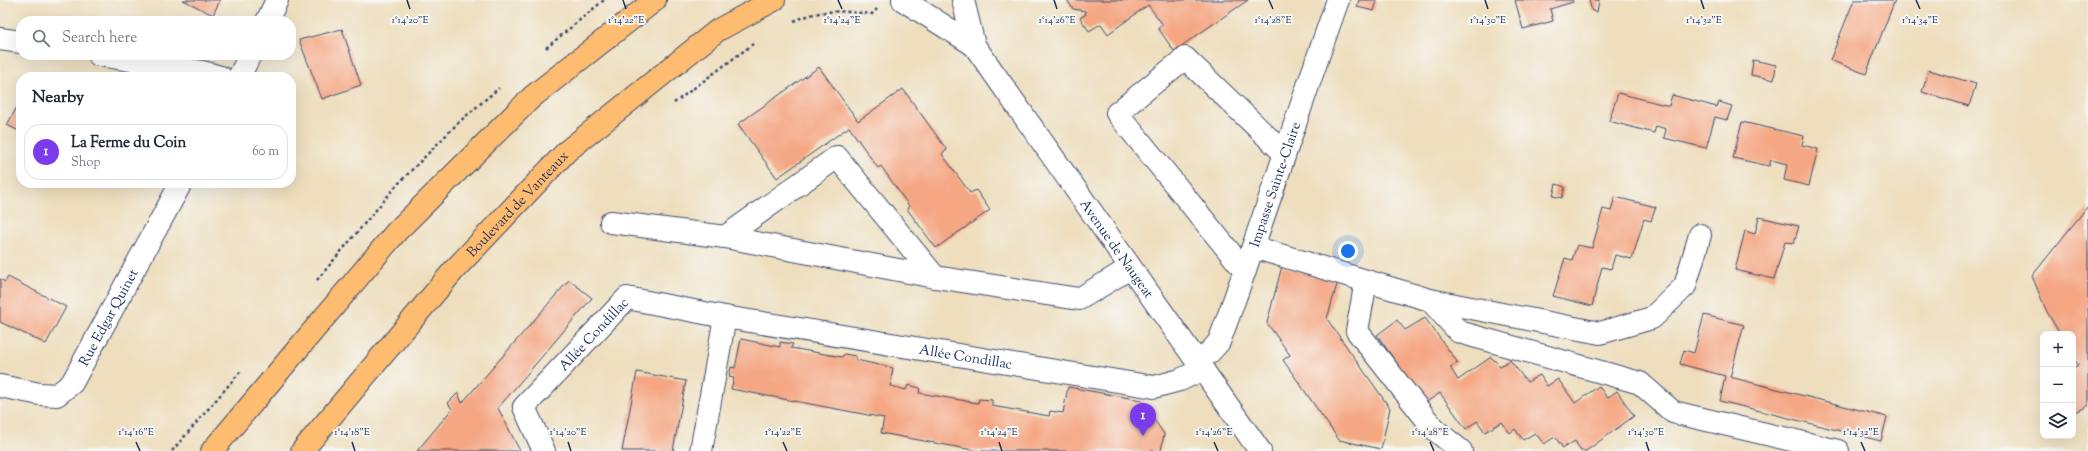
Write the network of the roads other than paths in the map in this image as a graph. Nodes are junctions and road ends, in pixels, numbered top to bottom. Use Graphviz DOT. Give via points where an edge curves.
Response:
graph roads {
  1 [pos="277,0"];
  2 [pos="655,0"];
  3 [pos="774,0"];
  4 [pos="903,0"];
  5 [pos="963,0"];
  6 [pos="1338,0"];
  7 [pos="269,16"];
  8 [pos="0,38"];
  9 [pos="16,41"];
  10 [pos="974,45"];
  11 [pos="130,60"];
  12 [pos="248,60"];
  13 [pos="203,72"];
  14 [pos="242,72"];
  15 [pos="1284,154"];
  16 [pos="178,188"];
  17 [pos="611,222"];
  18 [pos="1700,235"];
  19 [pos="725,237"];
  20 [pos="1252,247"];
  21 [pos="1130,268"];
  22 [pos="1246,271"];
  23 [pos="935,277"];
  24 [pos="1366,281"];
  25 [pos="1430,300"];
  26 [pos="725,317"];
  27 [pos="1200,365"];
  28 [pos="0,386"];
  29 [pos="212,451"];
  30 [pos="302,451"];
  31 [pos="544,451"];
  32 [pos="701,451"];
  33 [pos="1260,451"];
  34 [pos="1461,451"];
  35 [pos="1838,451"];
  1 -- 7 [label="street"];
  2 -- 29 [label="main road" via="532,97 396,231"];
  3 -- 30 [label="main road, Boulevard de Vanteaux" via="718,30 567,151 454,270"];
  4 -- 10 [label="street, Avenue de Naugeat"];
  5 -- 10 [label="street, Avenue de Naugeat"];
  6 -- 15 [label="street, Impasse Sainte-Claire"];
  8 -- 9 [label="street"];
  10 -- 21 [label="street, Avenue de Naugeat"];
  11 -- 13 [label="street"];
  12 -- 14 [label="street"];
  15 -- 20 [label="street, Impasse Sainte-Claire" via="1271,198"];
  15 -- 22 [label="street" via="1185,58 1117,113"];
  16 -- 28 [label="street, Rue Edgar Quinet" via="72,383 57,395"];
  17 -- 19 [label="street"];
  18 -- 25 [label="street" via="1685,286 1652,318 1600,333"];
  19 -- 23 [label="street"];
  19 -- 23 [label="street" via="837,157"];
  20 -- 22 [label="street, Impasse Sainte-Claire"];
  20 -- 24 [label="street"];
  21 -- 23 [label="street" via="1079,299"];
  21 -- 27 [label="street, Avenue de Naugeat"];
  22 -- 27 [label="street, Impasse Sainte-Claire" via="1219,342"];
  24 -- 25 [label="street"];
  24 -- 34 [label="street" via="1357,331 1434,429"];
  25 -- 35 [label="street" via="1459,332 1640,383 1673,412"];
  26 -- 27 [label="street, Allée Condillac" via="1154,387 1180,380"];
  26 -- 31 [label="street, Allée Condillac" via="627,298 524,407"];
  26 -- 32 [label="street"];
  27 -- 33 [label="street, Avenue de Naugeat"];
}
